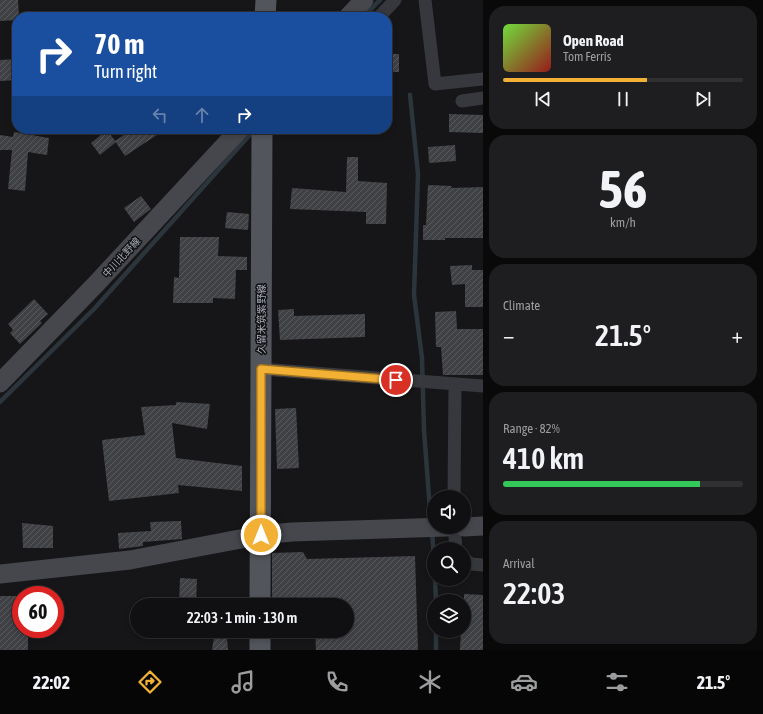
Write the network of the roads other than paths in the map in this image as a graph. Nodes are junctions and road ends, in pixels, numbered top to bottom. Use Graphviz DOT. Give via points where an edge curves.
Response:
graph roads {
  1 [pos="266,0"];
  2 [pos="364,0"];
  3 [pos="395,0"];
  4 [pos="425,0"];
  5 [pos="265,12"];
  6 [pos="353,12"];
  7 [pos="384,12"];
  8 [pos="483,79"];
  9 [pos="483,98"];
  10 [pos="462,100"];
  11 [pos="235,134"];
  12 [pos="265,134"];
  13 [pos="261,369"];
  14 [pos="0,383"];
  15 [pos="455,384"];
  16 [pos="483,386"];
  17 [pos="454,490"];
  18 [pos="483,526"];
  19 [pos="471,527"];
  20 [pos="427,528"];
  21 [pos="261,535"];
  22 [pos="471,564"];
  23 [pos="483,565"];
  24 [pos="0,574"];
  25 [pos="260,598"];
  26 [pos="260,638"];
  27 [pos="260,650"];
  1 -- 5 [label="main road"];
  2 -- 6 [label="street"];
  3 -- 7 [label="street"];
  4 -- 8 [label="street" via="435,84"];
  9 -- 10 [label="street"];
  11 -- 14 [label="street, 中川北野線"];
  12 -- 13 [label="main road, 久留米筑紫野線"];
  13 -- 15 [label="street"];
  13 -- 21 [label="main road, 久留米筑紫野線"];
  15 -- 16 [label="street"];
  15 -- 17 [label="street"];
  18 -- 19 [label="street"];
  20 -- 21 [label="street"];
  21 -- 24 [label="street" via="130,560"];
  21 -- 25 [label="main road, 久留米筑紫野線"];
  22 -- 23 [label="street"];
  26 -- 27 [label="main road"];
}
